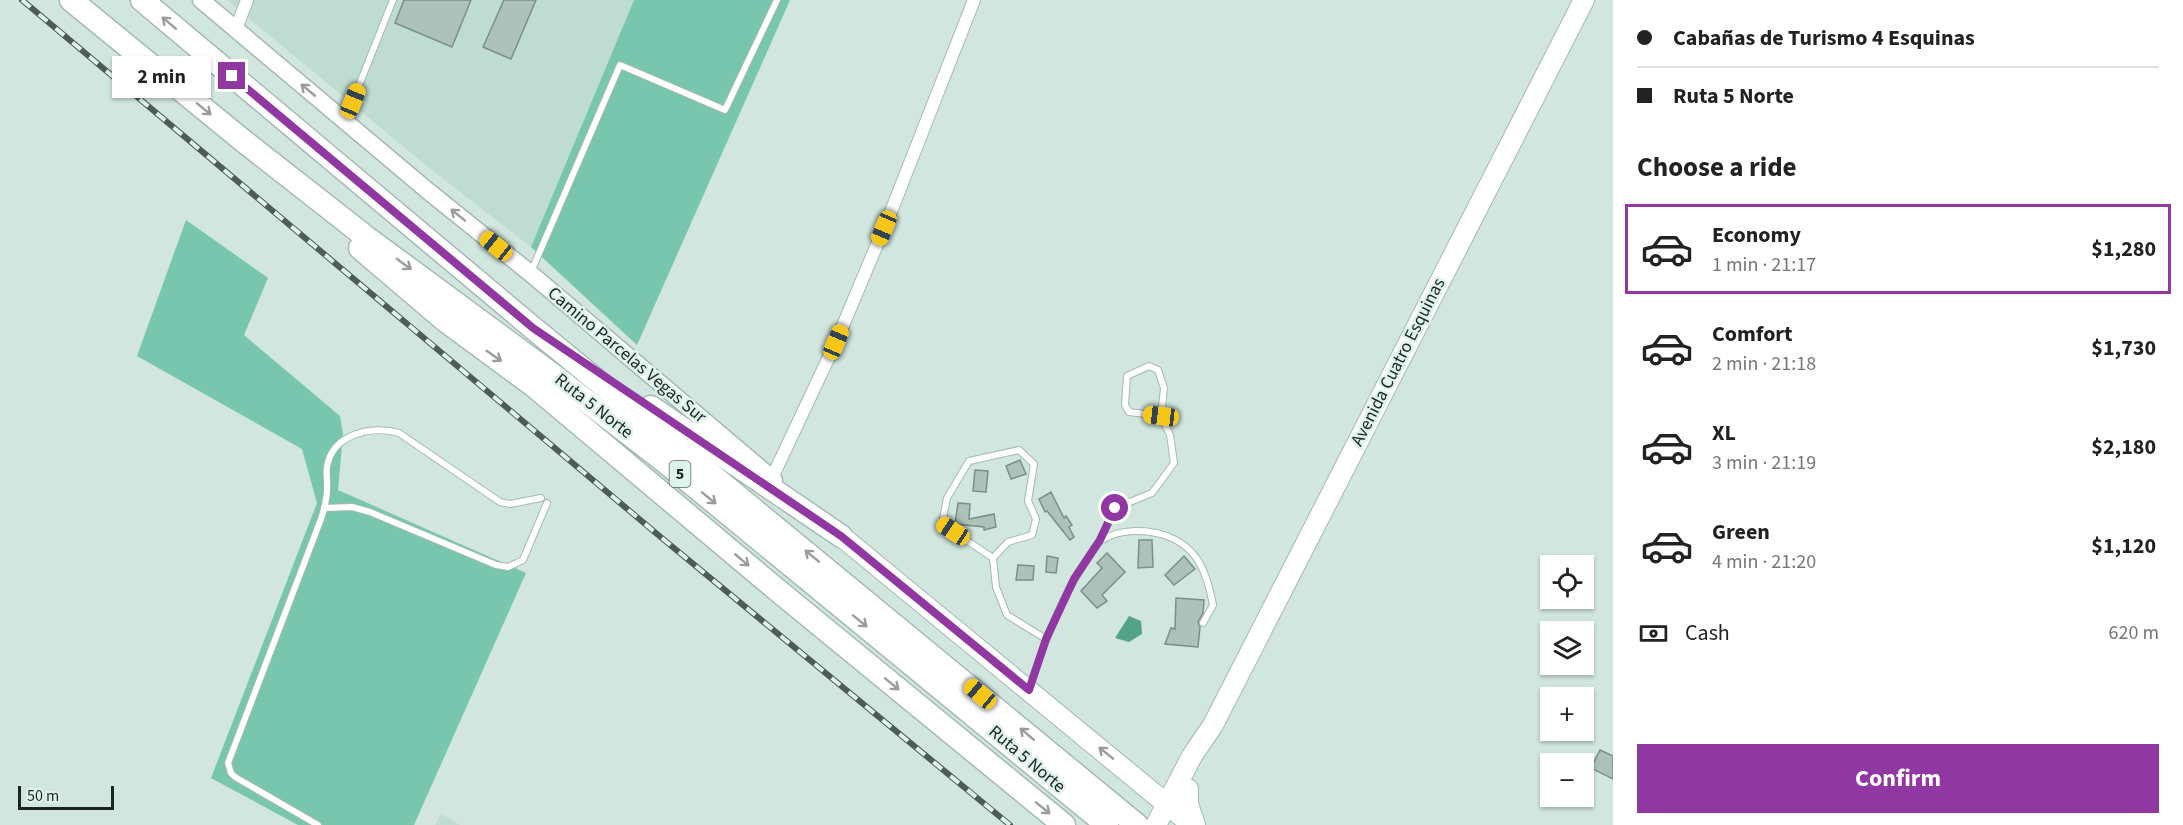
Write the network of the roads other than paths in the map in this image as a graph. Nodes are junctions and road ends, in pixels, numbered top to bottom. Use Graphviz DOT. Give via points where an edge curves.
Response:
graph roads {
  1 [pos="71,0"];
  2 [pos="141,0"];
  3 [pos="201,0"];
  4 [pos="248,0"];
  5 [pos="393,0"];
  6 [pos="777,0"];
  7 [pos="974,0"];
  8 [pos="1584,0"];
  9 [pos="236,29"];
  10 [pos="345,121"];
  11 [pos="241,139"];
  12 [pos="530,273"];
  13 [pos="533,328"];
  14 [pos="1161,416"];
  15 [pos="772,478"];
  16 [pos="541,498"];
  17 [pos="548,503"];
  18 [pos="324,508"];
  19 [pos="841,536"];
  20 [pos="1100,540"];
  21 [pos="993,558"];
  22 [pos="1203,623"];
  23 [pos="1046,639"];
  24 [pos="1029,690"];
  25 [pos="1213,725"];
  26 [pos="1186,766"];
  27 [pos="1135,777"];
  28 [pos="1188,789"];
  29 [pos="1171,813"];
  30 [pos="1122,820"];
  31 [pos="318,825"];
  32 [pos="1064,825"];
  33 [pos="1156,825"];
  34 [pos="1193,825"];
  1 -- 11 [label="highway, Ruta 5 Norte / 5, one-way"];
  13 -- 2 [label="highway, Ruta 5 Norte / 5, one-way"];
  3 -- 9 [label="street, Camino Parcelas Vegas Sur"];
  4 -- 9 [label="street"];
  5 -- 10 [label="lane"];
  6 -- 12 [label="lane" via="725,110 620,65"];
  7 -- 15 [label="street" via="849,312"];
  8 -- 25 [label="main road, Avenida Cuatro Esquinas"];
  10 -- 9 [label="street, Camino Parcelas Vegas Sur, one-way"];
  12 -- 10 [label="street, Camino Parcelas Vegas Sur, one-way"];
  11 -- 30 [label="highway, Ruta 5 Norte / 5, one-way" via="549,372"];
  11 -- 32 [label="highway, one-way" via="424,304 534,386"];
  12 -- 15 [label="street, Camino Parcelas Vegas Sur"];
  13 -- 19 [label="highway"];
  30 -- 13 [label="highway, Ruta 5 Norte / 5, one-way" via="910,636"];
  14 -- 14 [label="lane" via="1129,412 1125,405 1127,376 1149,366 1158,369 1164,388"];
  14 -- 20 [label="lane" via="1170,435 1174,463 1152,493 1115,508"];
  15 -- 19 [label="street, Camino Parcelas Vegas Sur"];
  16 -- 18 [label="lane" via="500,502 399,433 380,430 355,434 332,453 327,466"];
  17 -- 18 [label="lane" via="523,560 508,567 370,512"];
  18 -- 31 [label="lane" via="228,763 235,777"];
  19 -- 24 [label="main road, Camino Parcelas Vegas Sur"];
  20 -- 22 [label="lane" via="1129,530 1177,539 1194,555 1207,576 1213,605"];
  20 -- 23 [label="lane" via="1074,579"];
  21 -- 21 [label="lane" via="942,524 947,498 969,460 1019,450 1034,464 1028,501 1036,519 1032,535 1008,542"];
  21 -- 23 [label="lane" via="996,587 1007,615"];
  23 -- 24 [label="lane"];
  27 -- 24 [label="main road, Camino Parcelas Vegas Sur, one-way"];
  25 -- 26 [label="main road, Avenida Cuatro Esquinas"];
  25 -- 28 [label="main road, Avenida Cuatro Esquinas"];
  26 -- 27 [label="main road" via="1160,781"];
  26 -- 29 [label="main road, Avenida Cuatro Esquinas"];
  27 -- 29 [label="main road, Camino Parcelas Vegas Sur"];
  28 -- 29 [label="main road, Avenida Cuatro Esquinas"];
  28 -- 34 [label="main road"];
  29 -- 33 [label="main road, Avenida Cuatro Esquinas"];
  29 -- 34 [label="main road, Camino Parcelas Vegas Sur"];
}
